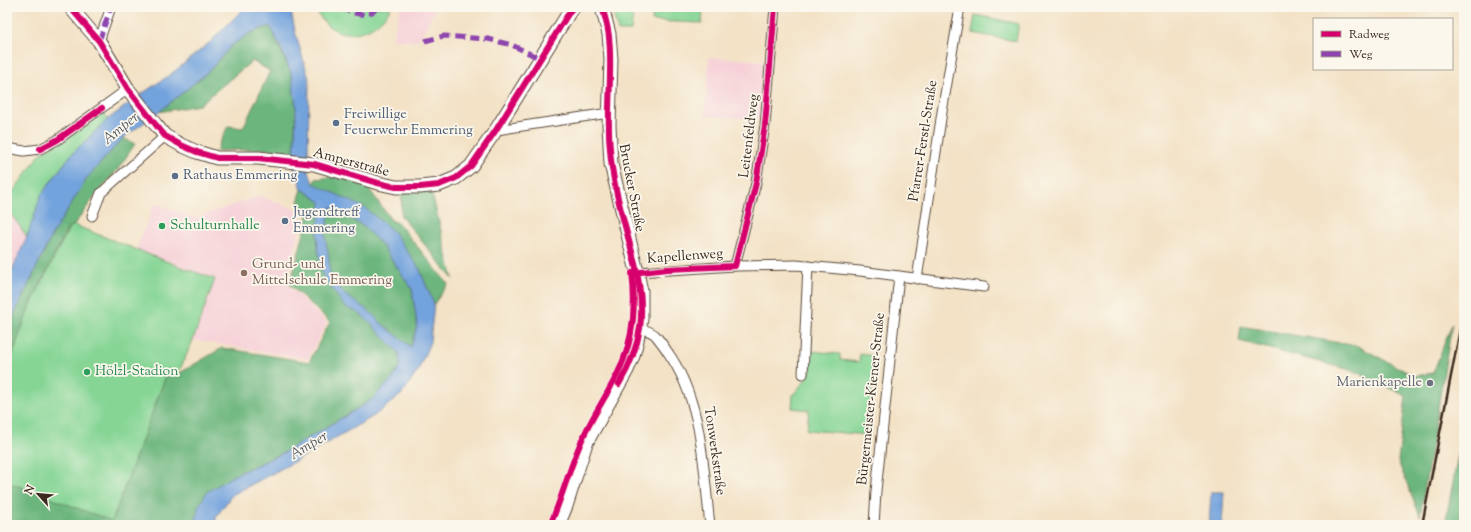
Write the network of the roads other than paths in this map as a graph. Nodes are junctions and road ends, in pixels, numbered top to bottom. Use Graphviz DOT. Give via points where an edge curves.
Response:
graph roads {
  1 [pos="70,7"];
  2 [pos="112,7"];
  3 [pos="574,7"];
  4 [pos="602,7"];
  5 [pos="774,7"];
  6 [pos="960,7"];
  7 [pos="99,41"];
  8 [pos="131,93"];
  9 [pos="609,113"];
  10 [pos="496,130"];
  11 [pos="165,136"];
  12 [pos="7,148"];
  13 [pos="92,216"];
  14 [pos="735,266"];
  15 [pos="808,266"];
  16 [pos="637,272"];
  17 [pos="899,276"];
  18 [pos="917,279"];
  19 [pos="984,287"];
  20 [pos="640,328"];
  21 [pos="803,374"];
  22 [pos="558,525"];
  23 [pos="710,525"];
  24 [pos="874,525"];
  1 -- 7 [label="street, Amperstraße"];
  2 -- 7 [label="street"];
  3 -- 10 [label="street, Amperstraße"];
  4 -- 9 [label="street, Brucker Straße" via="609,34 611,59"];
  5 -- 14 [label="street, Leitenfeldweg" via="765,125 757,175"];
  6 -- 18 [label="street, Pfarrer-Ferstl-Straße"];
  7 -- 8 [label="street, Amperstraße"];
  8 -- 11 [label="street, Amperstraße"];
  8 -- 12 [label="street" via="40,149 24,151"];
  9 -- 10 [label="street"];
  9 -- 16 [label="street, Brucker Straße" via="612,172"];
  10 -- 11 [label="street, Amperstraße" via="471,166 456,178 438,185 420,187 390,186 314,164 258,158 218,158 197,152"];
  11 -- 13 [label="street" via="101,193"];
  14 -- 15 [label="street, Kapellenweg"];
  14 -- 16 [label="street, Kapellenweg"];
  15 -- 17 [label="street, Kapellenweg"];
  15 -- 21 [label="street"];
  16 -- 20 [label="street, Brucker Straße" via="641,304"];
  17 -- 18 [label="street, Kapellenweg"];
  17 -- 24 [label="street, Bürgermeister-Kiener-Straße"];
  18 -- 19 [label="street, Kapellenweg"];
  20 -- 22 [label="street, Brucker Straße" via="627,370 586,443"];
  20 -- 23 [label="street, Tonwerkstraße" via="656,335 674,361 692,401 700,441"];
}
